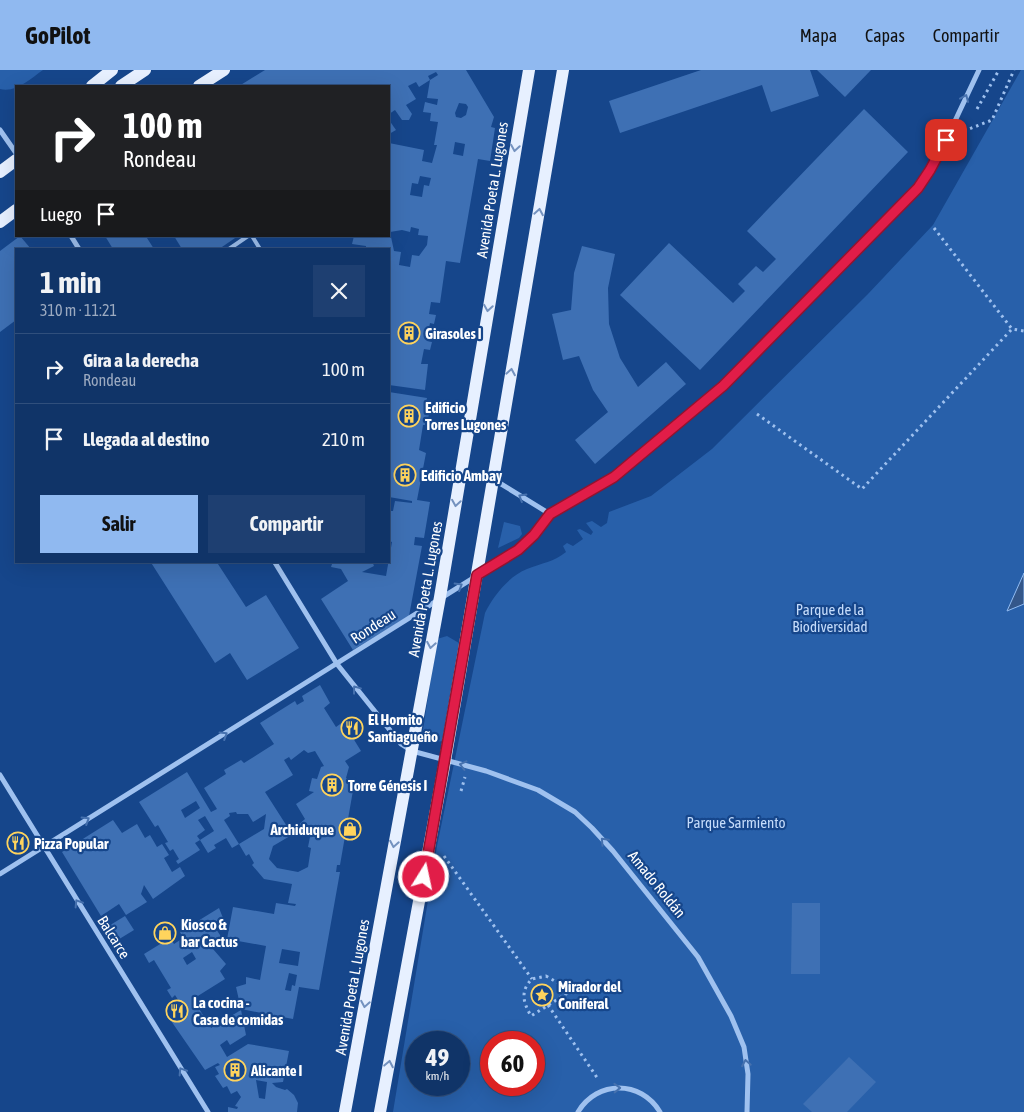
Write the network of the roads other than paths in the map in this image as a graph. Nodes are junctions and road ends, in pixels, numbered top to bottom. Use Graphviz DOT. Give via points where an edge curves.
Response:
graph roads {
  1 [pos="112,70"];
  2 [pos="145,70"];
  3 [pos="224,70"];
  4 [pos="529,70"];
  5 [pos="563,70"];
  6 [pos="979,70"];
  7 [pos="93,85"];
  8 [pos="122,85"];
  9 [pos="201,85"];
  10 [pos="0,130"];
  11 [pos="15,152"];
  12 [pos="15,161"];
  13 [pos="0,172"];
  14 [pos="15,211"];
  15 [pos="0,222"];
  16 [pos="71,237"];
  17 [pos="248,237"];
  18 [pos="251,237"];
  19 [pos="78,248"];
  20 [pos="231,248"];
  21 [pos="259,248"];
  22 [pos="493,479"];
  23 [pos="550,514"];
  24 [pos="275,563"];
  25 [pos="477,575"];
  26 [pos="440,597"];
  27 [pos="337,664"];
  28 [pos="412,751"];
  29 [pos="445,761"];
  30 [pos="0,775"];
  31 [pos="44,847"];
  32 [pos="0,874"];
  33 [pos="208,1112"];
  34 [pos="345,1112"];
  35 [pos="380,1112"];
  36 [pos="578,1112"];
  37 [pos="660,1112"];
  38 [pos="747,1112"];
  1 -- 7 [label="main road"];
  2 -- 8 [label="main road"];
  3 -- 9 [label="main road"];
  4 -- 26 [label="main road, Avenida Poeta L. Lugones, one-way"];
  22 -- 5 [label="main road, one-way"];
  23 -- 6 [label="street, Rondeau, one-way" via="614,477 723,386 918,188 953,127"];
  10 -- 11 [label="street"];
  12 -- 13 [label="main road"];
  14 -- 15 [label="main road"];
  16 -- 19 [label="street"];
  17 -- 20 [label="lane"];
  18 -- 21 [label="lane"];
  23 -- 22 [label="street, one-way"];
  22 -- 25 [label="main road"];
  23 -- 25 [label="street, Rondeau" via="518,550"];
  24 -- 27 [label="street"];
  26 -- 25 [label="street, Rondeau, one-way"];
  25 -- 29 [label="main road"];
  26 -- 27 [label="street, Rondeau"];
  26 -- 28 [label="main road, Avenida Poeta L. Lugones, one-way"];
  28 -- 27 [label="street, one-way" via="390,733"];
  31 -- 27 [label="street, Rondeau, one-way"];
  28 -- 29 [label="street, Amado Roldán"];
  28 -- 34 [label="main road, Avenida Poeta L. Lugones, one-way"];
  35 -- 29 [label="main road, one-way"];
  38 -- 29 [label="street, Amado Roldán, one-way" via="748,1074 744,1048 731,1016 698,957 613,851 575,812 553,798 516,781"];
  30 -- 31 [label="street, Balcarce"];
  31 -- 32 [label="street, Rondeau"];
  33 -- 31 [label="street, Balcarce, one-way"];
  36 -- 37 [label="street, one-way" via="592,1096 618,1087 644,1094"];
}
